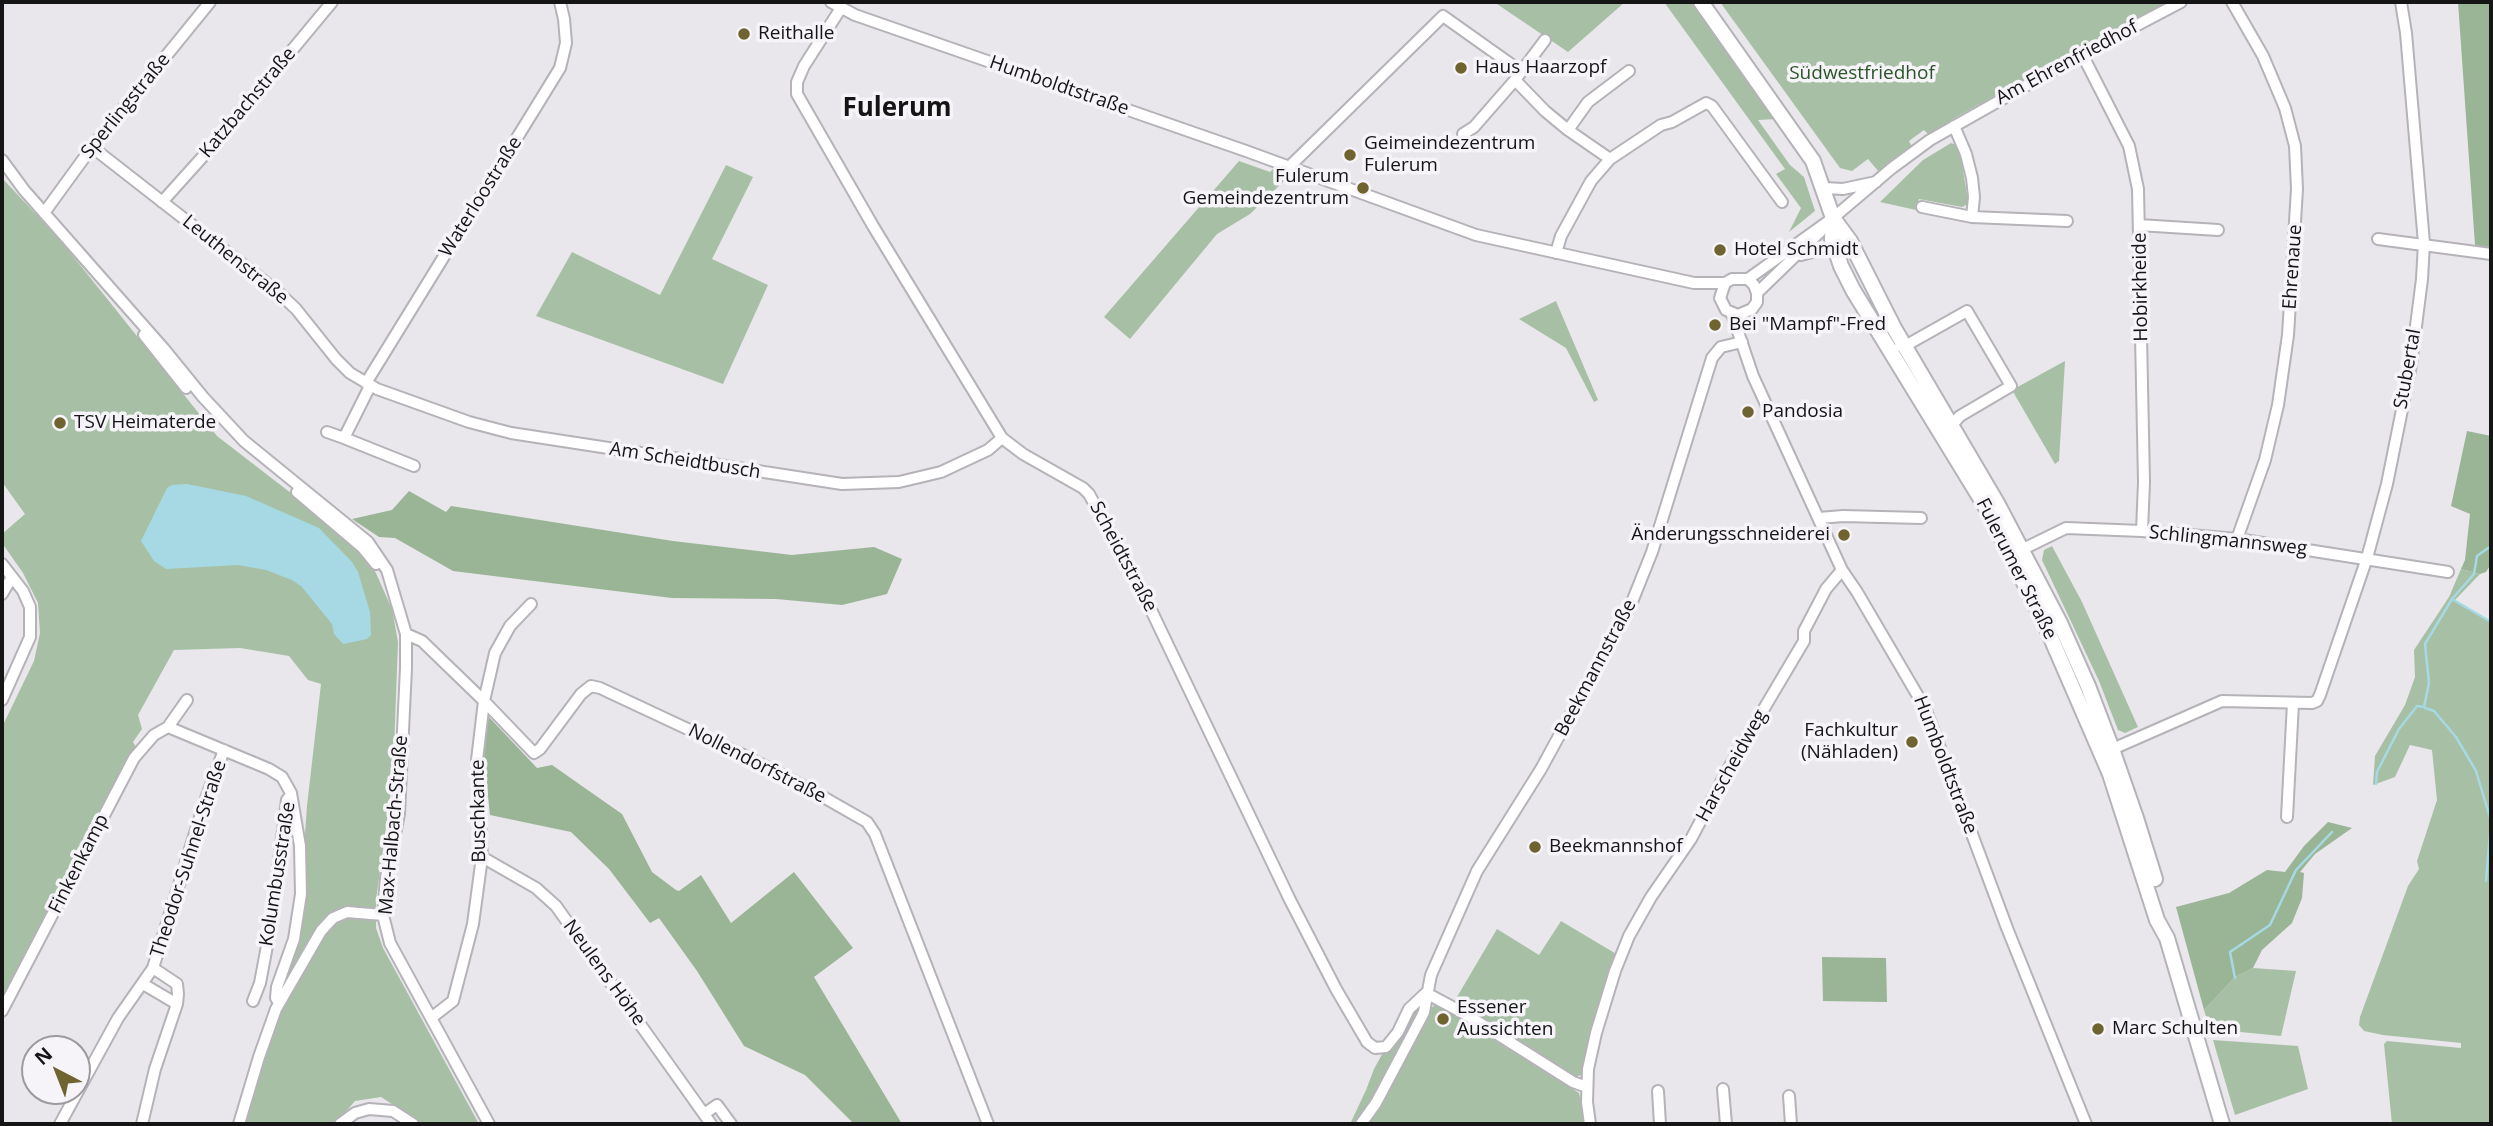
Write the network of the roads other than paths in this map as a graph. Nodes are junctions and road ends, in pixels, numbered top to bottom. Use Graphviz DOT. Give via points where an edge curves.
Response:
graph roads {
  1 [pos="210,2"];
  2 [pos="332,2"];
  3 [pos="560,2"];
  4 [pos="1701,2"];
  5 [pos="2182,2"];
  6 [pos="2232,2"];
  7 [pos="2401,2"];
  8 [pos="836,5"];
  9 [pos="1545,40"];
  10 [pos="2082,54"];
  11 [pos="1629,71"];
  12 [pos="1517,77"];
  13 [pos="1954,126"];
  14 [pos="1569,130"];
  15 [pos="1463,134"];
  16 [pos="92,147"];
  17 [pos="1610,159"];
  18 [pos="2,160"];
  19 [pos="1289,167"];
  20 [pos="1879,181"];
  21 [pos="1825,188"];
  22 [pos="162,202"];
  23 [pos="1782,202"];
  24 [pos="1922,207"];
  25 [pos="44,213"];
  26 [pos="1972,216"];
  27 [pos="1833,218"];
  28 [pos="2067,221"];
  29 [pos="2139,225"];
  30 [pos="2218,230"];
  31 [pos="2378,239"];
  32 [pos="2424,243"];
  33 [pos="1836,252"];
  34 [pos="1556,254"];
  35 [pos="2491,254"];
  36 [pos="1798,255"];
  37 [pos="1748,279"];
  38 [pos="1694,283"];
  39 [pos="1725,283"];
  40 [pos="1757,293"];
  41 [pos="1720,298"];
  42 [pos="1732,314"];
  43 [pos="1744,314"];
  44 [pos="1742,342"];
  45 [pos="1887,346"];
  46 [pos="1905,346"];
  47 [pos="368,384"];
  48 [pos="1951,424"];
  49 [pos="327,432"];
  50 [pos="344,438"];
  51 [pos="1002,438"];
  52 [pos="1944,438"];
  53 [pos="414,466"];
  54 [pos="1819,518"];
  55 [pos="1921,518"];
  56 [pos="2142,531"];
  57 [pos="2237,539"];
  58 [pos="2017,552"];
  59 [pos="2367,558"];
  60 [pos="2,564"];
  61 [pos="1842,570"];
  62 [pos="2448,572"];
  63 [pos="12,577"];
  64 [pos="2,594"];
  65 [pos="531,604"];
  66 [pos="406,634"];
  67 [pos="2,700"];
  68 [pos="187,700"];
  69 [pos="484,701"];
  70 [pos="2293,704"];
  71 [pos="168,727"];
  72 [pos="224,750"];
  73 [pos="2107,751"];
  74 [pos="291,793"];
  75 [pos="2287,817"];
  76 [pos="482,857"];
  77 [pos="383,915"];
  78 [pos="153,968"];
  79 [pos="142,984"];
  80 [pos="1426,993"];
  81 [pos="253,1001"];
  82 [pos="177,1004"];
  83 [pos="278,1006"];
  84 [pos="2,1011"];
  85 [pos="431,1018"];
  86 [pos="1587,1087"];
  87 [pos="1723,1089"];
  88 [pos="1658,1091"];
  89 [pos="1789,1096"];
  90 [pos="704,1114"];
  91 [pos="60,1124"];
  92 [pos="142,1124"];
  93 [pos="239,1124"];
  94 [pos="340,1124"];
  95 [pos="413,1124"];
  96 [pos="489,1124"];
  97 [pos="711,1124"];
  98 [pos="731,1124"];
  99 [pos="988,1124"];
  100 [pos="1361,1124"];
  101 [pos="1590,1124"];
  102 [pos="1660,1124"];
  103 [pos="1726,1124"];
  104 [pos="1791,1124"];
  105 [pos="2086,1124"];
  106 [pos="2222,1124"];
  1 -- 16 [label="street, Sperlingstraße"];
  2 -- 22 [label="street, Katzbachstraße"];
  3 -- 47 [label="street, Waterloostraße" via="566,43 560,68"];
  4 -- 21 [label="main road, Fulerumer Straße" via="1795,133"];
  5 -- 10 [label="street, Am Ehrenfriedhof"];
  6 -- 57 [label="street, Ehrenaue" via="2263,55 2285,108 2295,146 2297,190 2278,405 2265,460"];
  7 -- 32 [label="street, Stubertal"];
  8 -- 19 [label="street, Humboldtstraße"];
  8 -- 51 [label="street, Scheidtstraße" via="804,66 797,94"];
  9 -- 12 [label="street"];
  10 -- 13 [label="street, Am Ehrenfriedhof"];
  10 -- 29 [label="street, Hobirkheide" via="2129,146 2138,189"];
  11 -- 14 [label="street" via="1588,102"];
  12 -- 14 [label="street" via="1545,111"];
  12 -- 15 [label="street"];
  12 -- 19 [label="street" via="1512,65 1443,16"];
  13 -- 20 [label="street, Am Ehrenfriedhof" via="1911,153"];
  13 -- 26 [label="street" via="1972,178"];
  14 -- 17 [label="street"];
  16 -- 22 [label="street, Leuthenstraße"];
  16 -- 25 [label="street, Sperlingstraße"];
  17 -- 23 [label="street" via="1661,125 1706,103"];
  17 -- 34 [label="street" via="1591,181"];
  18 -- 25 [label="street, Max-Halbach-Straße"];
  19 -- 34 [label="street, Humboldtstraße" via="1476,235"];
  20 -- 21 [label="street, Am Ehrenfriedhof"];
  20 -- 27 [label="street, Am Ehrenfriedhof"];
  21 -- 27 [label="main road, Fulerumer Straße"];
  22 -- 47 [label="street, Leuthenstraße" via="278,292 336,359"];
  24 -- 26 [label="street"];
  25 -- 66 [label="street, Max-Halbach-Straße" via="244,441 369,542 387,570"];
  26 -- 28 [label="street"];
  27 -- 33 [label="main road, Fulerumer Straße"];
  27 -- 36 [label="street"];
  27 -- 37 [label="street"];
  27 -- 46 [label="main road, Fulerumer Straße" via="1850,241"];
  29 -- 30 [label="street"];
  29 -- 56 [label="street, Hobirkheide"];
  31 -- 32 [label="street"];
  32 -- 35 [label="street"];
  32 -- 59 [label="street, Stubertal" via="2411,365"];
  33 -- 36 [label="street"];
  33 -- 45 [label="main road, Fulerumer Straße"];
  34 -- 38 [label="street, Humboldtstraße"];
  36 -- 40 [label="street"];
  37 -- 39 [label="street, Humboldtstraße"];
  37 -- 40 [label="street"];
  38 -- 39 [label="street, Humboldtstraße"];
  38 -- 41 [label="street, Humboldtstraße"];
  39 -- 41 [label="street"];
  40 -- 43 [label="street, Humboldtstraße" via="1757,302"];
  41 -- 42 [label="street, Humboldtstraße"];
  42 -- 43 [label="street"];
  42 -- 44 [label="street, Humboldtstraße"];
  43 -- 44 [label="street, Humboldtstraße"];
  44 -- 54 [label="street, Humboldtstraße" via="1753,376"];
  44 -- 80 [label="street, Beekmannstraße" via="1721,347 1712,358 1632,602 1541,769 1477,871"];
  45 -- 46 [label="street"];
  45 -- 52 [label="main road, Fulerumer Straße"];
  46 -- 48 [label="main road, Fulerumer Straße"];
  46 -- 48 [label="street" via="1967,311 2011,386"];
  47 -- 50 [label="street, Waterloostraße"];
  47 -- 51 [label="street, Am Scheidtbusch" via="511,433 842,484 899,482 941,472 988,450"];
  48 -- 52 [label="street"];
  48 -- 58 [label="main road, Fulerumer Straße"];
  49 -- 50 [label="street"];
  50 -- 53 [label="street"];
  51 -- 80 [label="street, Scheidtstraße" via="1089,494 1141,589 1290,900 1367,1042 1375,1048 1386,1047 1409,1009"];
  52 -- 58 [label="main road, Fulerumer Straße"];
  54 -- 55 [label="street"];
  54 -- 61 [label="street, Humboldtstraße"];
  56 -- 57 [label="street, Schlingmannsweg"];
  56 -- 58 [label="street, Schlingmannsweg" via="2066,528"];
  57 -- 59 [label="street, Schlingmannsweg"];
  58 -- 73 [label="main road, Fulerumer Straße" via="2060,623 2088,686"];
  59 -- 62 [label="street, Schlingmannsweg"];
  59 -- 70 [label="street, Stubertal" via="2317,701"];
  60 -- 63 [label="street"];
  61 -- 86 [label="street, Harscheidweg" via="1826,589 1804,631 1804,641 1691,839 1629,936 1596,1033"];
  61 -- 105 [label="street, Humboldtstraße" via="1925,708"];
  63 -- 64 [label="street"];
  63 -- 67 [label="street" via="30,607 30,637"];
  65 -- 69 [label="street, Buschkante" via="502,638"];
  66 -- 69 [label="street, Nollendorfstraße" via="422,641"];
  66 -- 77 [label="street, Max-Halbach-Straße" via="399,814"];
  68 -- 71 [label="street, Finkenkamp"];
  69 -- 76 [label="street, Buschkante" via="477,760"];
  69 -- 99 [label="street, Nollendorfstraße" via="534,753 581,694 591,686 600,688 750,759 867,822"];
  70 -- 73 [label="street, Stubertal" via="2222,701"];
  70 -- 75 [label="street"];
  71 -- 72 [label="street"];
  71 -- 84 [label="street, Finkenkamp" via="154,735 134,758"];
  72 -- 74 [label="street" via="282,777"];
  72 -- 78 [label="street, Theodor-Suhnel-Straße"];
  73 -- 106 [label="main road, Fulerumer Straße" via="2136,818"];
  74 -- 81 [label="street, Kolumbusstraße" via="270,930"];
  74 -- 83 [label="street, Kolumbusstraße" via="300,846 300,894 293,939 278,987"];
  76 -- 85 [label="street, Buschkante" via="473,924 453,1001"];
  76 -- 90 [label="street, Neulens Höhe" via="536,888 556,906"];
  77 -- 83 [label="street, Kolumbusstraße" via="347,912 333,918"];
  77 -- 85 [label="street, Max-Halbach-Straße" via="390,943"];
  78 -- 79 [label="street, Theodor-Suhnel-Straße"];
  78 -- 82 [label="street, Theodor-Suhnel-Straße" via="177,984"];
  79 -- 82 [label="street"];
  79 -- 91 [label="street, Theodor-Suhnel-Straße" via="118,1018"];
  80 -- 86 [label="street"];
  80 -- 100 [label="street, Beekmannstraße" via="1424,1012"];
  82 -- 92 [label="street" via="157,1060"];
  83 -- 93 [label="street, Kolumbusstraße"];
  85 -- 96 [label="street, Max-Halbach-Straße"];
  86 -- 101 [label="street, Harscheidweg"];
  87 -- 103 [label="street"];
  88 -- 102 [label="street"];
  89 -- 104 [label="street"];
  90 -- 97 [label="street, Neulens Höhe"];
  90 -- 98 [label="street" via="717,1105"];
  94 -- 95 [label="street" via="355,1113 383,1109"];
}
